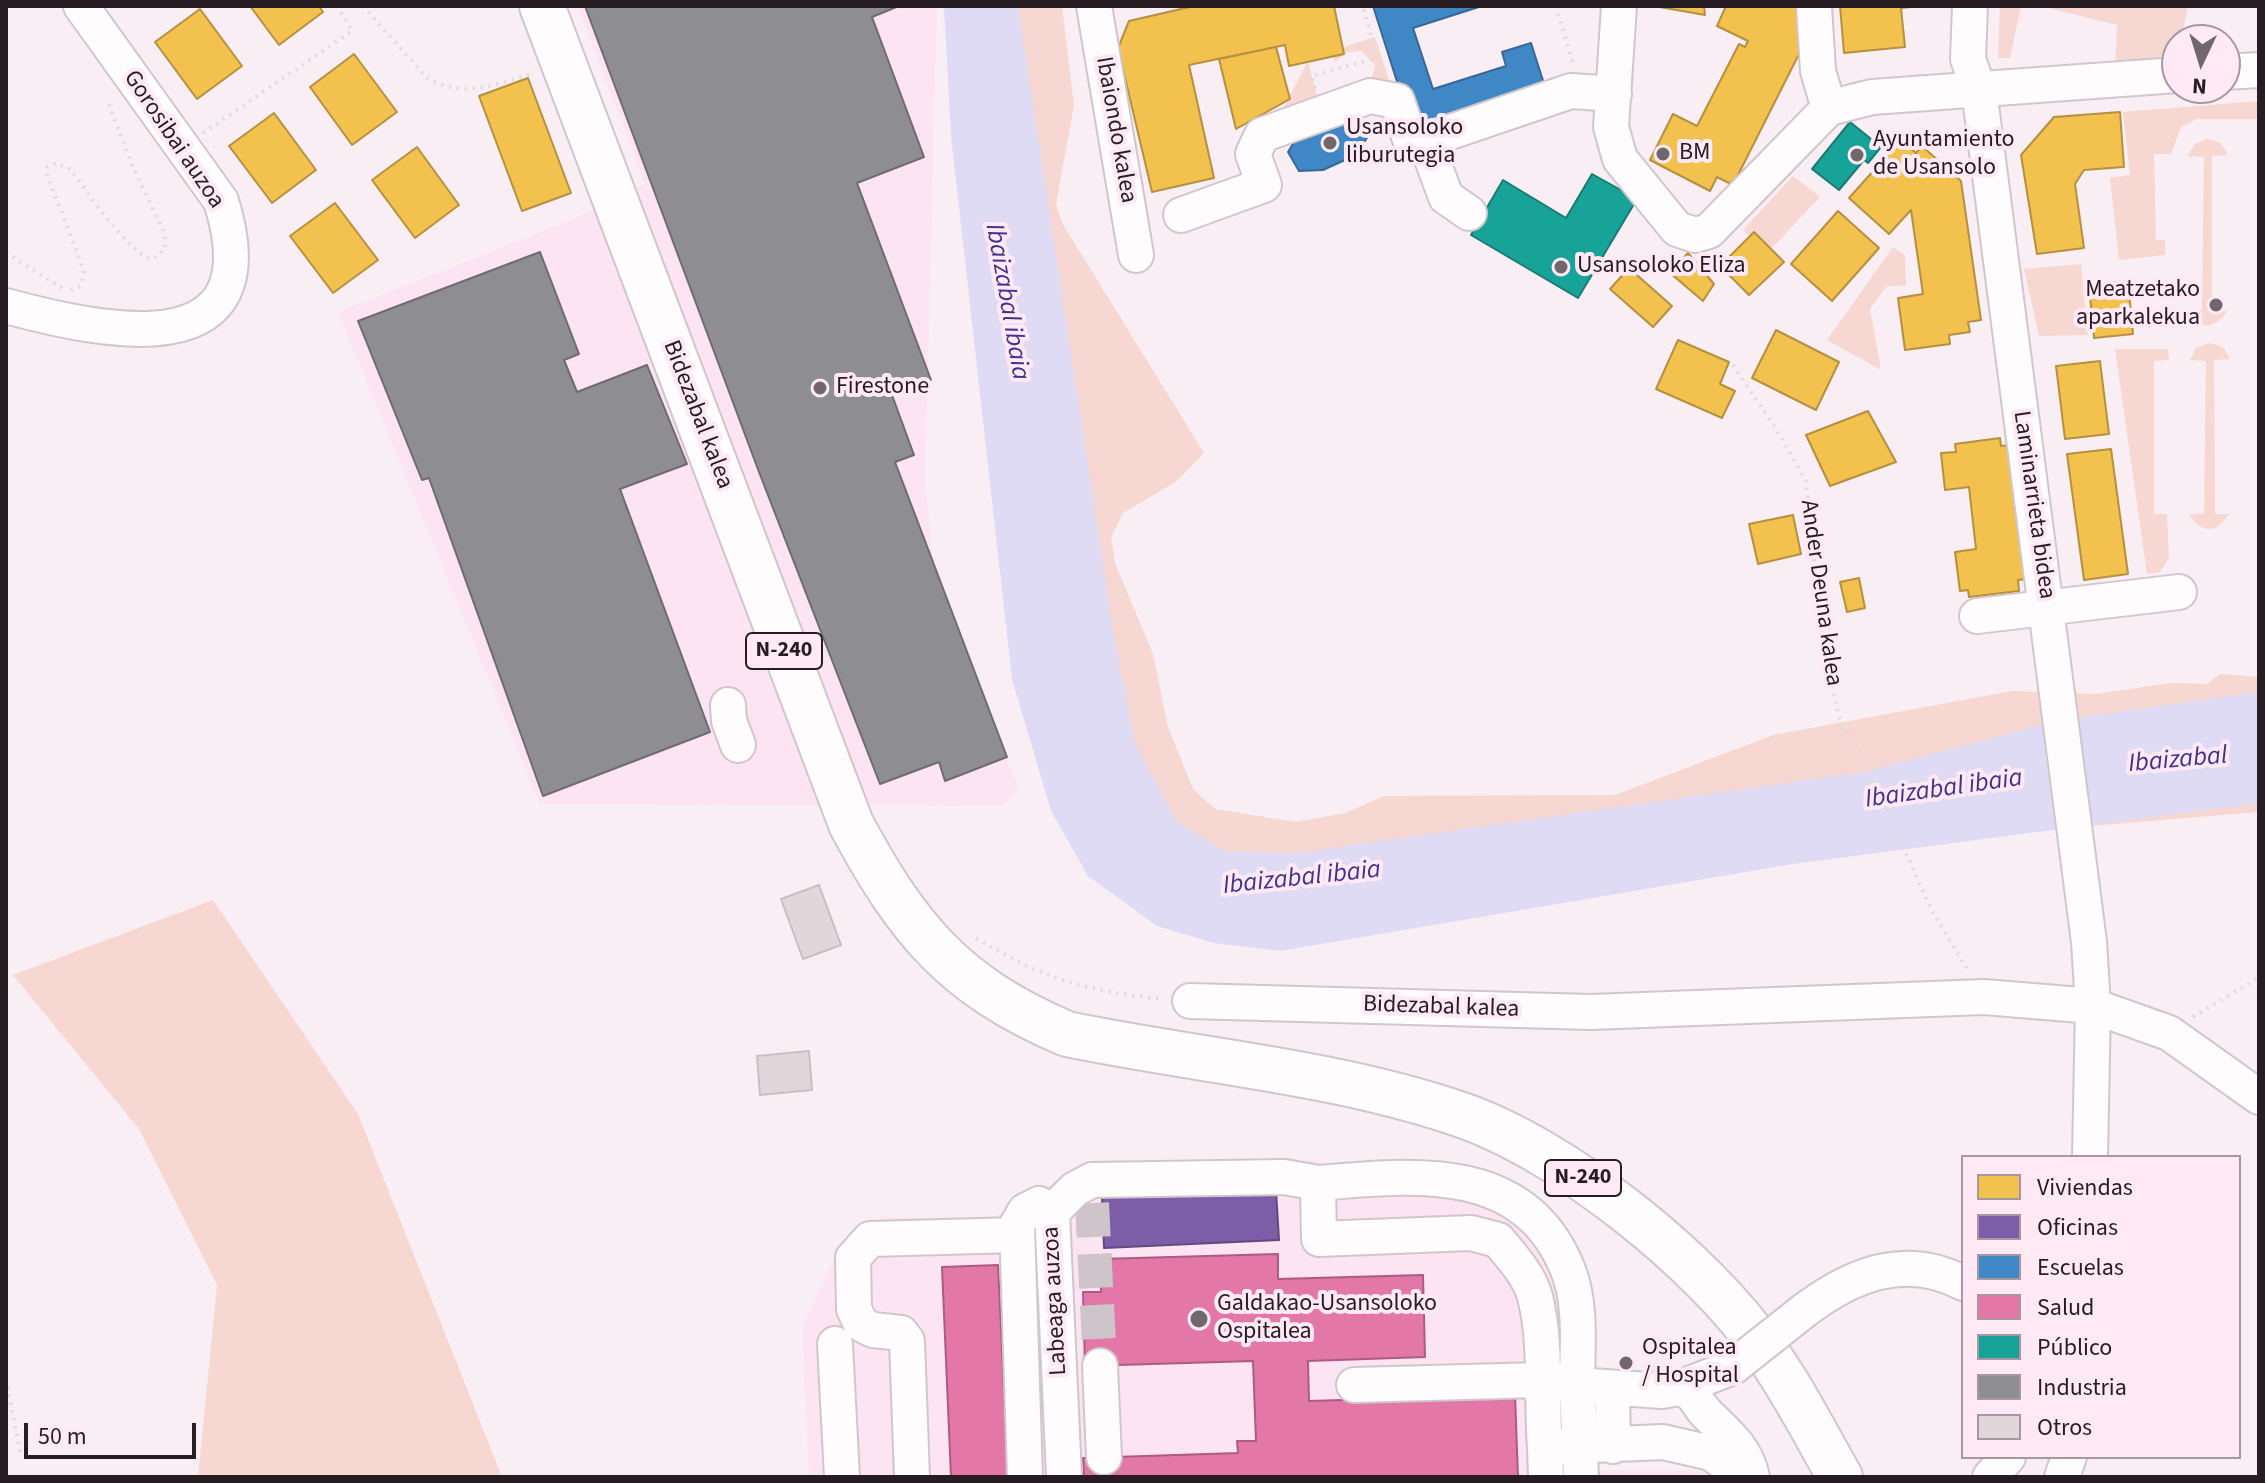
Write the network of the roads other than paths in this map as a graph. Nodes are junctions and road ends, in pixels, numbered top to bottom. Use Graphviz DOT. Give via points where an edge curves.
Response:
graph roads {
  1 [pos="81,6"];
  2 [pos="542,6"];
  3 [pos="1094,6"];
  4 [pos="1619,6"];
  5 [pos="1814,6"];
  6 [pos="1970,6"];
  7 [pos="2161,76"];
  8 [pos="1979,90"];
  9 [pos="1598,93"];
  10 [pos="1829,108"];
  11 [pos="1418,143"];
  12 [pos="1469,213"];
  13 [pos="1181,215"];
  14 [pos="1136,255"];
  15 [pos="6,306"];
  16 [pos="2179,592"];
  17 [pos="2047,609"];
  18 [pos="1977,616"];
  19 [pos="728,705"];
  20 [pos="738,745"];
  21 [pos="1190,1001"];
  22 [pos="2093,1006"];
  23 [pos="2259,1097"];
  24 [pos="2090,1155"];
  25 [pos="1318,1183"];
  26 [pos="1052,1212"];
  27 [pos="1017,1235"];
  28 [pos="1961,1282"];
  29 [pos="835,1344"];
  30 [pos="1100,1366"];
  31 [pos="1354,1385"];
  32 [pos="1577,1385"];
  33 [pos="1541,1386"];
  34 [pos="1612,1389"];
  35 [pos="1681,1397"];
  36 [pos="1671,1444"];
  37 [pos="1613,1446"];
  38 [pos="1104,1457"];
  39 [pos="2009,1459"];
  40 [pos="1580,1461"];
  41 [pos="1546,1462"];
  42 [pos="842,1477"];
  43 [pos="912,1477"];
  44 [pos="1025,1477"];
  45 [pos="1064,1477"];
  46 [pos="1744,1477"];
  47 [pos="1752,1477"];
  48 [pos="1840,1477"];
  49 [pos="1990,1477"];
  1 -- 15 [label="street, Gorosibai auzoa" via="221,201 229,228 230,271 222,295 205,311 189,322 155,331 57,320"];
  2 -- 48 [label="highway, Bidezabal kalea / N-240" via="851,824 900,908 927,942 987,993 1067,1034 1350,1086 1459,1114 1520,1140 1625,1210 1705,1282 1765,1350"];
  3 -- 14 [label="street, Ibaiondo kalea"];
  4 -- 9 [label="street"];
  5 -- 10 [label="street" via="1818,71"];
  6 -- 8 [label="street, Laminarrieta bidea" via="1968,59"];
  7 -- 8 [label="street"];
  8 -- 10 [label="street" via="1872,97"];
  8 -- 17 [label="street, Laminarrieta bidea"];
  9 -- 10 [label="street" via="1620,159 1677,229 1695,235 1709,231"];
  9 -- 11 [label="street" via="1571,91"];
  11 -- 12 [label="street" via="1446,197"];
  11 -- 13 [label="street" via="1397,101 1370,96 1262,135 1253,154 1264,185"];
  16 -- 17 [label="street"];
  17 -- 18 [label="street"];
  17 -- 22 [label="street, Laminarrieta bidea"];
  19 -- 20 [label="street"];
  21 -- 22 [label="street, Bidezabal kalea" via="1591,1012 1984,997"];
  22 -- 23 [label="street" via="2169,1033"];
  22 -- 24 [label="street"];
  25 -- 26 [label="street, Labeaga auzoa" via="1284,1177 1075,1189"];
  25 -- 32 [label="street, Labeaga auzoa" via="1465,1181 1515,1202 1549,1233 1568,1271 1577,1312"];
  25 -- 33 [label="street" via="1319,1239 1471,1233 1498,1240 1535,1294"];
  26 -- 27 [label="street" via="1039,1204 1025,1211"];
  26 -- 45 [label="street, Labeaga auzoa"];
  27 -- 43 [label="street" via="870,1239 853,1258 854,1309 861,1324 901,1333 907,1341"];
  27 -- 44 [label="street, Labeaga auzoa"];
  28 -- 35 [label="street, bridge" via="1919,1267 1883,1269 1832,1289 1733,1367"];
  29 -- 42 [label="street"];
  30 -- 38 [label="street"];
  31 -- 33 [label="street"];
  32 -- 33 [label="street" via="1560,1381"];
  32 -- 34 [label="street"];
  32 -- 40 [label="street, Labeaga auzoa"];
  33 -- 41 [label="street"];
  34 -- 35 [label="street"];
  34 -- 37 [label="street"];
  35 -- 36 [label="street" via="1704,1420 1696,1437"];
  35 -- 36 [label="street" via="1647,1413 1650,1430"];
  35 -- 47 [label="street" via="1731,1435 1747,1457"];
  36 -- 37 [label="street"];
  36 -- 46 [label="street" via="1711,1453"];
  37 -- 40 [label="street"];
  39 -- 49 [label="street"];
  40 -- 41 [label="street"];
}
